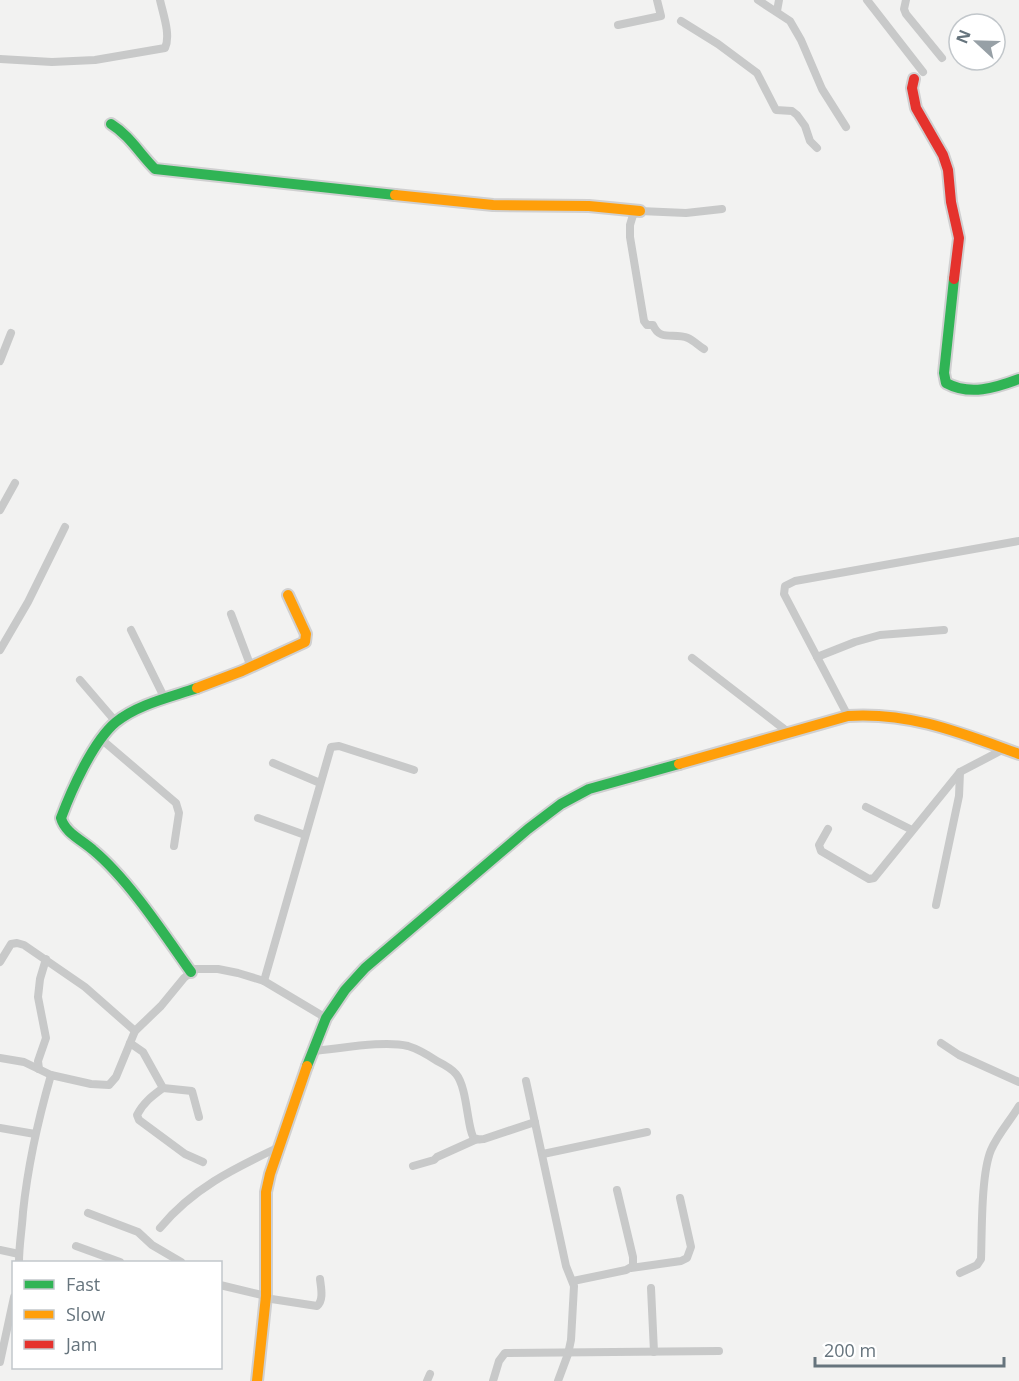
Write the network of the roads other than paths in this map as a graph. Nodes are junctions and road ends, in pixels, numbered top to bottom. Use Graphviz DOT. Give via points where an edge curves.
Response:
graph roads {
  1 [pos="160,0"];
  2 [pos="657,0"];
  3 [pos="758,0"];
  4 [pos="779,0"];
  5 [pos="867,0"];
  6 [pos="906,0"];
  7 [pos="777,11"];
  8 [pos="681,21"];
  9 [pos="618,26"];
  10 [pos="942,58"];
  11 [pos="0,59"];
  12 [pos="919,75"];
  13 [pos="111,124"];
  14 [pos="846,127"];
  15 [pos="817,148"];
  16 [pos="722,209"];
  17 [pos="640,211"];
  18 [pos="11,333"];
  19 [pos="704,349"];
  20 [pos="0,361"];
  21 [pos="1019,379"];
  22 [pos="15,483"];
  23 [pos="0,510"];
  24 [pos="65,527"];
  25 [pos="1019,542"];
  26 [pos="288,595"];
  27 [pos="231,614"];
  28 [pos="130,630"];
  29 [pos="944,630"];
  30 [pos="0,650"];
  31 [pos="817,657"];
  32 [pos="692,658"];
  33 [pos="251,667"];
  34 [pos="80,681"];
  35 [pos="165,699"];
  36 [pos="848,716"];
  37 [pos="116,722"];
  38 [pos="788,732"];
  39 [pos="101,739"];
  40 [pos="1004,749"];
  41 [pos="1019,754"];
  42 [pos="273,763"];
  43 [pos="414,770"];
  44 [pos="960,772"];
  45 [pos="320,783"];
  46 [pos="866,807"];
  47 [pos="258,818"];
  48 [pos="828,829"];
  49 [pos="912,830"];
  50 [pos="305,835"];
  51 [pos="174,846"];
  52 [pos="936,905"];
  53 [pos="46,959"];
  54 [pos="0,962"];
  55 [pos="191,972"];
  56 [pos="264,981"];
  57 [pos="326,1018"];
  58 [pos="135,1031"];
  59 [pos="130,1043"];
  60 [pos="941,1043"];
  61 [pos="312,1051"];
  62 [pos="0,1058"];
  63 [pos="39,1069"];
  64 [pos="51,1075"];
  65 [pos="526,1081"];
  66 [pos="1019,1082"];
  67 [pos="163,1088"];
  68 [pos="1019,1106"];
  69 [pos="199,1117"];
  70 [pos="535,1122"];
  71 [pos="0,1128"];
  72 [pos="647,1132"];
  73 [pos="35,1134"];
  74 [pos="477,1139"];
  75 [pos="277,1148"];
  76 [pos="543,1154"];
  77 [pos="203,1162"];
  78 [pos="413,1166"];
  79 [pos="617,1190"];
  80 [pos="680,1198"];
  81 [pos="88,1213"];
  82 [pos="160,1228"];
  83 [pos="76,1246"];
  84 [pos="0,1250"];
  85 [pos="19,1258"];
  86 [pos="115,1261"];
  87 [pos="175,1261"];
  88 [pos="631,1268"];
  89 [pos="960,1273"];
  90 [pos="320,1279"];
  91 [pos="573,1281"];
  92 [pos="222,1286"];
  93 [pos="651,1288"];
  94 [pos="266,1297"];
  95 [pos="12,1306"];
  96 [pos="719,1351"];
  97 [pos="654,1352"];
  98 [pos="568,1353"];
  99 [pos="0,1362"];
  100 [pos="257,1381"];
  101 [pos="493,1381"];
  102 [pos="558,1381"];
  1 -- 11 [label="street" via="166,28 165,48 95,60"];
  2 -- 9 [label="street" via="661,16"];
  3 -- 7 [label="street"];
  4 -- 7 [label="street"];
  5 -- 12 [label="street"];
  6 -- 10 [label="street" via="906,14"];
  7 -- 14 [label="street" via="794,27 822,89"];
  8 -- 15 [label="street" via="757,73 776,110 797,115"];
  12 -- 21 [label="street" via="910,87 920,118 947,166 959,238 946,383 981,390"];
  13 -- 17 [label="street" via="124,132 155,169 493,205"];
  16 -- 17 [label="street" via="699,213"];
  17 -- 19 [label="street" via="633,215 630,237 644,321 661,336 686,337"];
  18 -- 20 [label="street"];
  22 -- 23 [label="street"];
  24 -- 30 [label="street"];
  25 -- 31 [label="street" via="787,584 784,594"];
  26 -- 33 [label="street" via="306,640"];
  27 -- 33 [label="street"];
  28 -- 35 [label="street"];
  29 -- 31 [label="street" via="880,635"];
  31 -- 36 [label="street"];
  32 -- 38 [label="street"];
  33 -- 35 [label="street"];
  34 -- 37 [label="street"];
  35 -- 37 [label="street"];
  36 -- 38 [label="street"];
  36 -- 40 [label="street" via="907,717"];
  37 -- 39 [label="street"];
  38 -- 57 [label="street" via="620,779 575,796 506,847 374,960 345,990"];
  39 -- 51 [label="street" via="176,803 179,813"];
  39 -- 55 [label="street" via="69,797 61,821 136,897"];
  40 -- 41 [label="street"];
  40 -- 44 [label="street"];
  42 -- 45 [label="street"];
  43 -- 45 [label="street" via="336,746 330,748"];
  44 -- 49 [label="street"];
  44 -- 52 [label="street" via="959,796"];
  45 -- 50 [label="street"];
  46 -- 49 [label="street"];
  47 -- 50 [label="street"];
  48 -- 49 [label="street" via="819,850 868,879 877,875"];
  50 -- 56 [label="street"];
  53 -- 54 [label="street" via="14,943"];
  53 -- 58 [label="street" via="104,1002"];
  53 -- 63 [label="street" via="38,997 46,1038"];
  55 -- 56 [label="street" via="219,969"];
  55 -- 58 [label="street"];
  56 -- 57 [label="street"];
  57 -- 61 [label="street"];
  58 -- 59 [label="street"];
  59 -- 64 [label="street" via="116,1077 109,1084"];
  59 -- 67 [label="street" via="143,1052"];
  60 -- 66 [label="street"];
  61 -- 74 [label="street" via="388,1045 409,1046 429,1056 456,1074"];
  61 -- 75 [label="street"];
  62 -- 63 [label="street"];
  63 -- 64 [label="street"];
  64 -- 73 [label="street"];
  65 -- 70 [label="street"];
  67 -- 69 [label="street" via="192,1091"];
  67 -- 77 [label="street" via="146,1101 137,1117 177,1148"];
  68 -- 89 [label="street" via="990,1151 981,1259"];
  70 -- 74 [label="street"];
  70 -- 76 [label="street"];
  71 -- 73 [label="street"];
  72 -- 76 [label="street"];
  73 -- 85 [label="street" via="25,1182"];
  74 -- 78 [label="street"];
  75 -- 82 [label="street" via="214,1179 174,1211"];
  75 -- 94 [label="street" via="266,1192"];
  76 -- 91 [label="street" via="566,1266"];
  79 -- 88 [label="street" via="633,1257"];
  80 -- 88 [label="street" via="691,1247 687,1258"];
  81 -- 87 [label="street" via="138,1232"];
  83 -- 86 [label="street"];
  84 -- 85 [label="street"];
  88 -- 91 [label="street"];
  90 -- 94 [label="street" via="321,1298 317,1306"];
  91 -- 98 [label="street"];
  92 -- 94 [label="street"];
  93 -- 97 [label="street"];
  94 -- 100 [label="street"];
  95 -- 99 [label="street"];
  96 -- 97 [label="street"];
  97 -- 98 [label="street"];
  98 -- 101 [label="street" via="505,1353"];
  98 -- 102 [label="street"];
}
